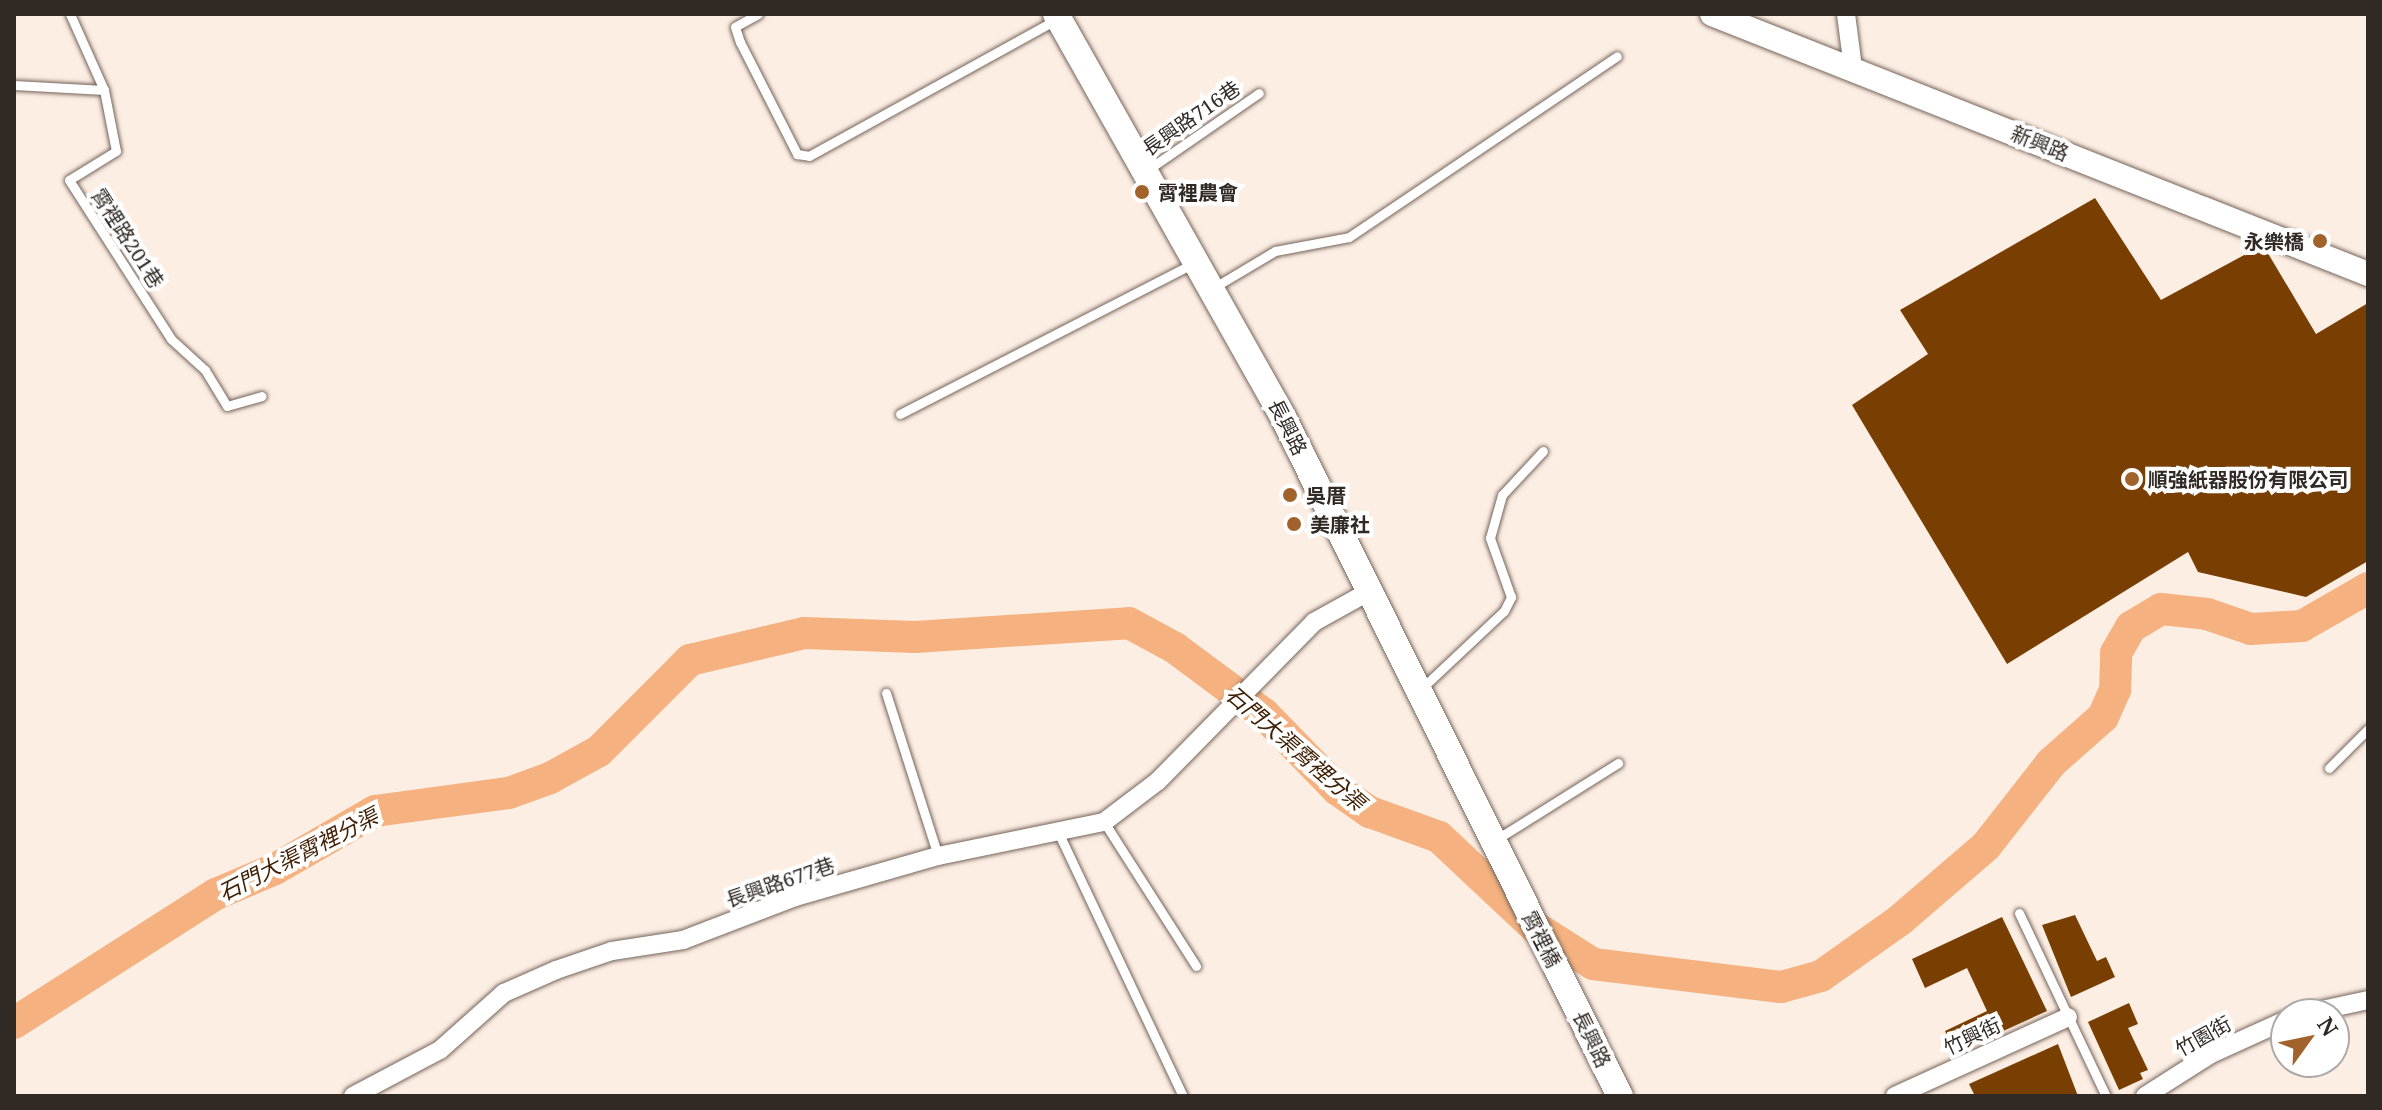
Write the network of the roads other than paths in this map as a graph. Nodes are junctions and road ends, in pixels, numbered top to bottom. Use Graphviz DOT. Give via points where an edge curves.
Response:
graph roads {
  1 [pos="70,14"];
  2 [pos="758,14"];
  3 [pos="1712,14"];
  4 [pos="1846,14"];
  5 [pos="1057,16"];
  6 [pos="1617,56"];
  7 [pos="1853,68"];
  8 [pos="14,85"];
  9 [pos="104,90"];
  10 [pos="1259,93"];
  11 [pos="1143,173"];
  12 [pos="1197,261"];
  13 [pos="2368,274"];
  14 [pos="1213,288"];
  15 [pos="262,396"];
  16 [pos="900,414"];
  17 [pos="1543,451"];
  18 [pos="1370,591"];
  19 [pos="1420,690"];
  20 [pos="886,693"];
  21 [pos="2368,729"];
  22 [pos="1618,763"];
  23 [pos="2329,768"];
  24 [pos="1104,822"];
  25 [pos="1059,834"];
  26 [pos="1494,840"];
  27 [pos="938,856"];
  28 [pos="1519,895"];
  29 [pos="2019,913"];
  30 [pos="1196,966"];
  31 [pos="1564,983"];
  32 [pos="2068,1017"];
  33 [pos="2270,1027"];
  34 [pos="353,1096"];
  35 [pos="1183,1096"];
  36 [pos="1620,1096"];
  37 [pos="1895,1096"];
  38 [pos="2106,1096"];
  39 [pos="2145,1096"];
  1 -- 9 [label="lane, 霄裡路201巷"];
  2 -- 5 [label="lane" via="735,27 740,42 797,154 809,156"];
  3 -- 7 [label="street, 新興路"];
  4 -- 7 [label="street"];
  5 -- 11 [label="main road, 長興路"];
  6 -- 14 [label="lane" via="1349,237 1275,251"];
  7 -- 13 [label="street, 新興路"];
  8 -- 9 [label="lane"];
  9 -- 15 [label="lane, 霄裡路201巷" via="116,151 69,180 171,339 205,370 227,406"];
  10 -- 11 [label="lane, 長興路716巷"];
  11 -- 12 [label="main road, 長興路"];
  12 -- 14 [label="main road, 長興路"];
  12 -- 16 [label="lane"];
  14 -- 18 [label="main road, 長興路"];
  17 -- 19 [label="lane" via="1502,495 1490,538 1511,597 1504,611"];
  18 -- 19 [label="main road, 長興路"];
  18 -- 24 [label="street, 長興路677巷" via="1314,622 1158,781"];
  19 -- 26 [label="main road, 長興路"];
  20 -- 27 [label="lane"];
  21 -- 23 [label="lane"];
  22 -- 26 [label="lane"];
  24 -- 25 [label="street, 長興路677巷"];
  24 -- 30 [label="lane"];
  25 -- 27 [label="street, 長興路677巷"];
  25 -- 35 [label="lane"];
  26 -- 28 [label="main road, 長興路"];
  27 -- 34 [label="street, 長興路677巷" via="795,897 683,940 612,951 556,970 504,993 440,1050"];
  28 -- 31 [label="main road, 霄裡橋"];
  29 -- 32 [label="lane"];
  31 -- 36 [label="main road, 長興路"];
  32 -- 37 [label="street, 竹興街"];
  32 -- 38 [label="lane"];
  33 -- 39 [label="street, 竹園街" via="2211,1054"];
}
